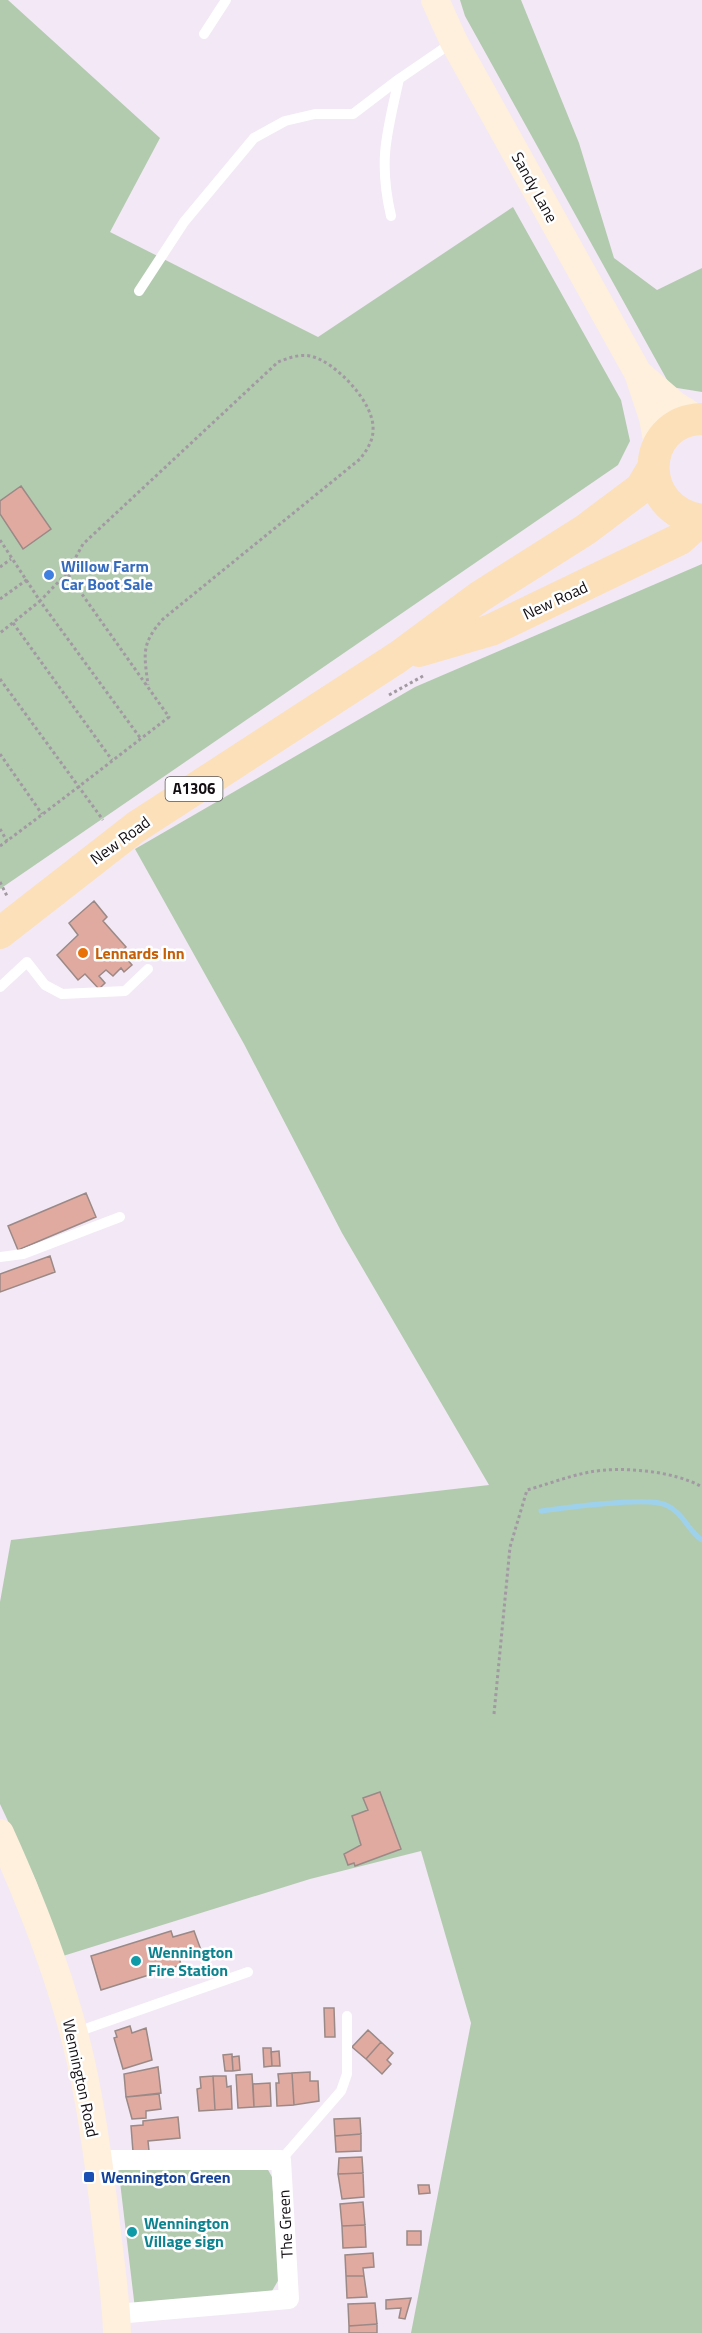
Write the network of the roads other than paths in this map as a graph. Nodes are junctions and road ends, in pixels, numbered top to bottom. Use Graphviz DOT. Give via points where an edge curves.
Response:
graph roads {
  1 [pos="226,0"];
  2 [pos="435,0"];
  3 [pos="204,34"];
  4 [pos="454,42"];
  5 [pos="399,78"];
  6 [pos="391,216"];
  7 [pos="139,291"];
  8 [pos="638,373"];
  9 [pos="699,419"];
  10 [pos="656,457"];
  11 [pos="701,520"];
  12 [pos="398,657"];
  13 [pos="0,933"];
  14 [pos="148,969"];
  15 [pos="0,987"];
  16 [pos="120,1217"];
  17 [pos="0,1257"];
  18 [pos="0,1833"];
  19 [pos="248,1972"];
  20 [pos="347,2016"];
  21 [pos="74,2033"];
  22 [pos="98,2160"];
  23 [pos="281,2160"];
  24 [pos="117,2324"];
  1 -- 3 [label="lane"];
  2 -- 4 [label="main road, Sandy Lane"];
  4 -- 5 [label="lane"];
  4 -- 8 [label="main road, Sandy Lane"];
  5 -- 6 [label="lane" via="383,150"];
  5 -- 7 [label="lane" via="353,114 315,114 254,138 184,222"];
  8 -- 9 [label="main road, Sandy Lane" via="675,405"];
  8 -- 10 [label="main road, Sandy Lane" via="653,418"];
  9 -- 10 [label="main road, New Road" via="675,428"];
  10 -- 11 [label="main road" via="655,483 661,498 686,517"];
  10 -- 12 [label="main road, New Road / A1306" via="641,488 585,530 479,597"];
  11 -- 12 [label="main road, New Road / A1306" via="680,539 491,630"];
  12 -- 13 [label="main road, New Road / A1306" via="117,840"];
  14 -- 15 [label="lane" via="125,991 62,994 45,985 27,962"];
  16 -- 17 [label="lane" via="24,1254"];
  18 -- 21 [label="main road, Wennington Road" via="50,1954"];
  19 -- 21 [label="lane"];
  20 -- 23 [label="lane" via="347,2073 341,2091"];
  21 -- 22 [label="main road, Wennington Road"];
  22 -- 23 [label="street"];
  22 -- 24 [label="main road, Wennington Road"];
  23 -- 24 [label="street, The Green" via="289,2299"];
}
